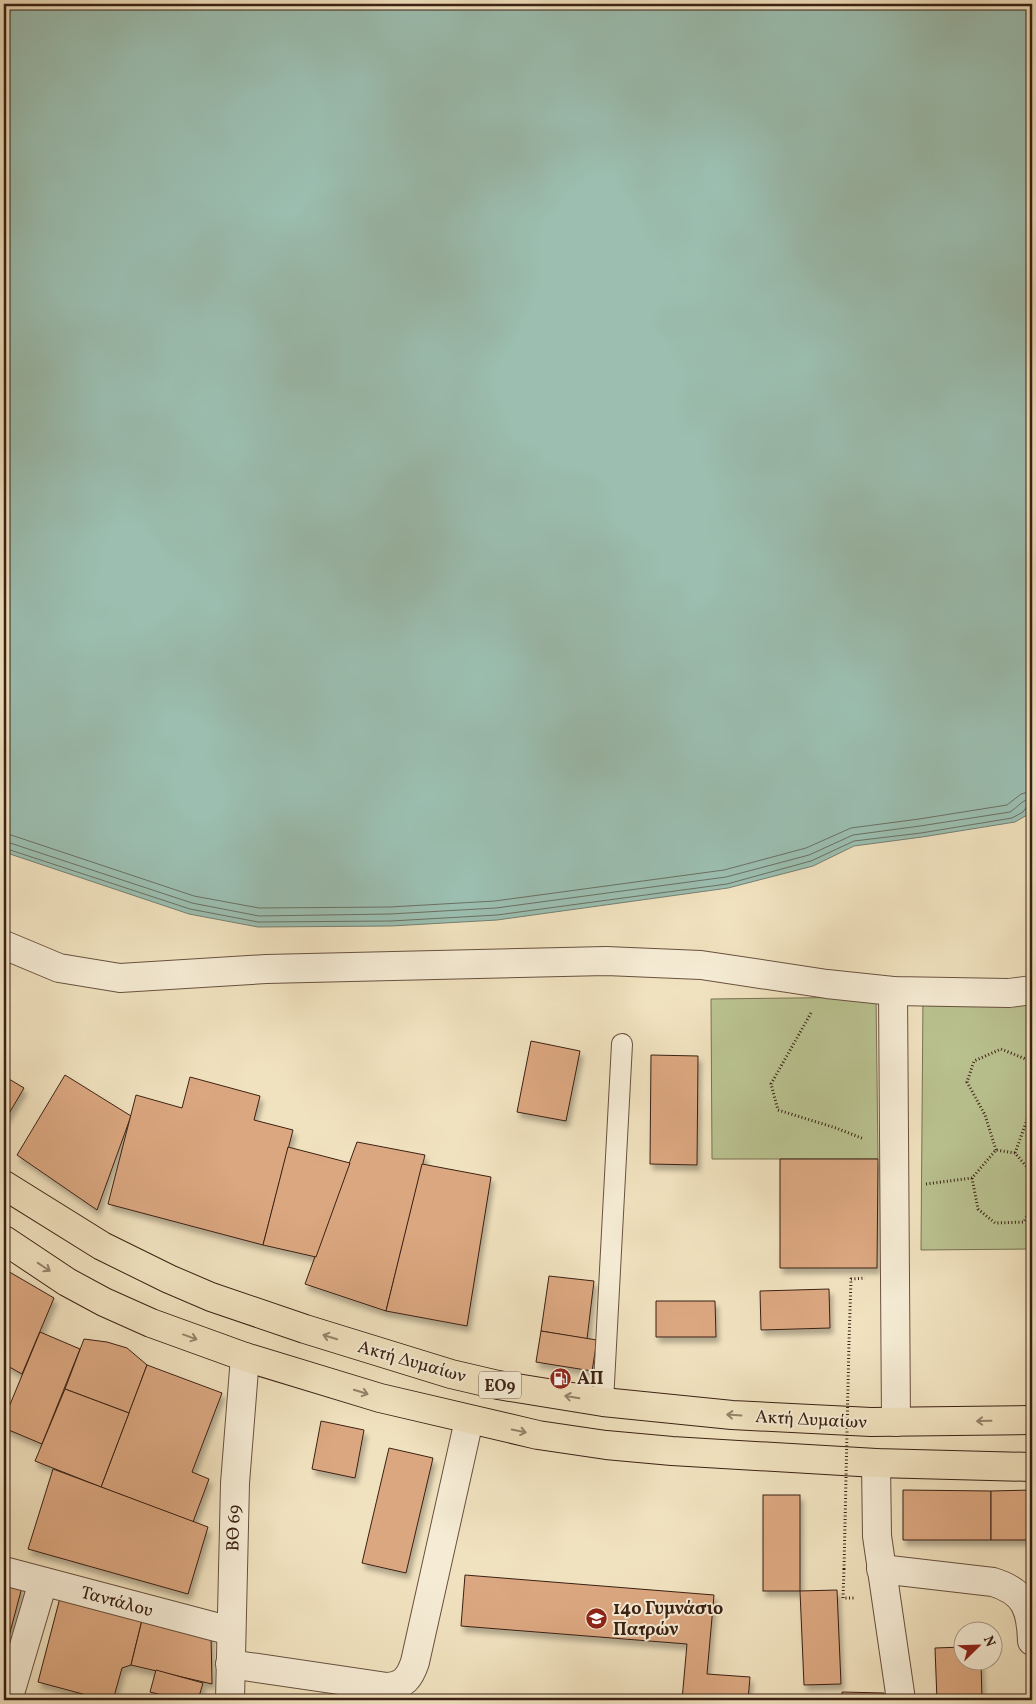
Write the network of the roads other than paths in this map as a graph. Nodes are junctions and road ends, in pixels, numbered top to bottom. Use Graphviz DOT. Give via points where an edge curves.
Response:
graph roads {
  1 [pos="4,945"];
  2 [pos="1032,990"];
  3 [pos="893,991"];
  4 [pos="622,1044"];
  5 [pos="4,1185"];
  6 [pos="4,1240"];
  7 [pos="245,1357"];
  8 [pos="603,1402"];
  9 [pos="469,1420"];
  10 [pos="1032,1420"];
  11 [pos="896,1422"];
  12 [pos="876,1463"];
  13 [pos="1032,1467"];
  14 [pos="882,1569"];
  15 [pos="4,1571"];
  16 [pos="43,1582"];
  17 [pos="231,1631"];
  18 [pos="1032,1641"];
  19 [pos="230,1664"];
  20 [pos="8,1700"];
  21 [pos="230,1700"];
  22 [pos="901,1700"];
  1 -- 3 [label="street" via="59,968 120,978 266,969 606,961 701,965"];
  2 -- 3 [label="street" via="1009,993"];
  3 -- 11 [label="street"];
  4 -- 8 [label="lane"];
  8 -- 5 [label="main road, Ακτή Δυμαίων / ΕΟ9, one-way" via="451,1374 211,1297 102,1246"];
  6 -- 7 [label="main road, ΕΟ9, one-way" via="104,1302"];
  7 -- 9 [label="main road, ΕΟ9, one-way" via="380,1398"];
  7 -- 17 [label="street, ΒΘ 69" via="235,1483"];
  11 -- 8 [label="main road, Ακτή Δυμαίων / ΕΟ9, one-way" via="732,1415"];
  9 -- 12 [label="main road, ΕΟ9, one-way" via="538,1435 662,1450"];
  9 -- 19 [label="street" via="415,1662 406,1682 388,1687"];
  10 -- 11 [label="main road, Ακτή Δυμαίων / ΕΟ9, one-way"];
  12 -- 13 [label="main road, ΕΟ9"];
  12 -- 14 [label="street" via="877,1536"];
  14 -- 18 [label="street" via="1004,1585 1024,1600 1029,1611"];
  14 -- 22 [label="street"];
  15 -- 16 [label="street, Ταντάλου"];
  16 -- 17 [label="street, Ταντάλου"];
  16 -- 20 [label="street"];
  17 -- 19 [label="street, ΒΘ 69"];
  19 -- 21 [label="street, ΒΘ 69"];
}
